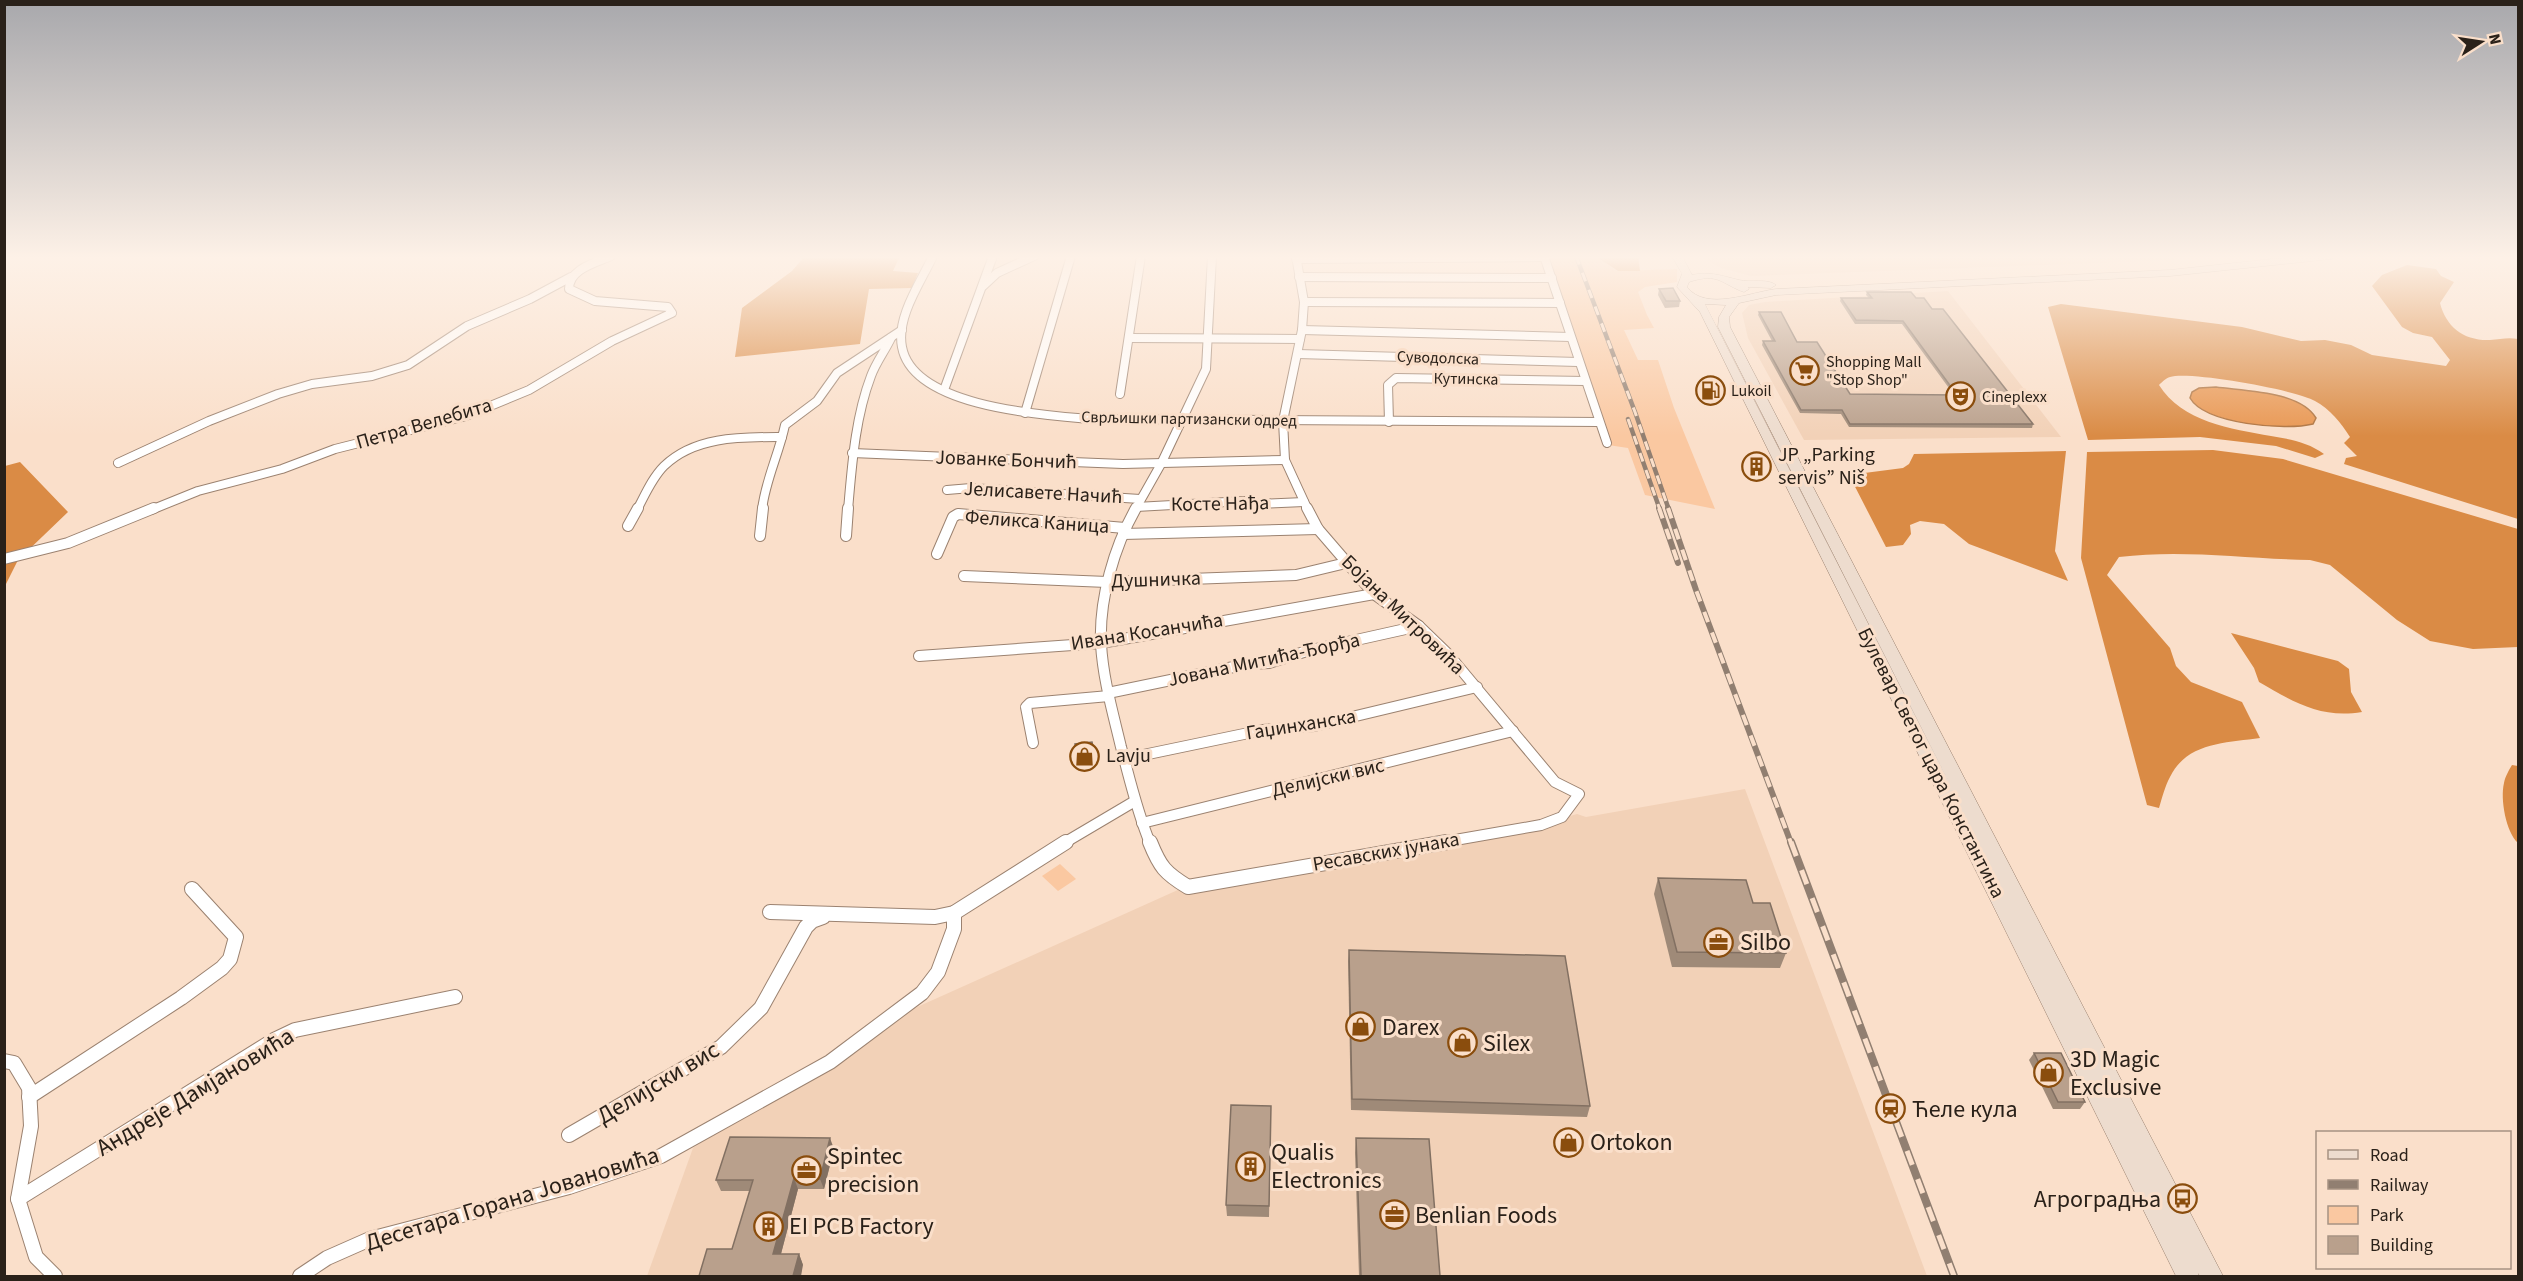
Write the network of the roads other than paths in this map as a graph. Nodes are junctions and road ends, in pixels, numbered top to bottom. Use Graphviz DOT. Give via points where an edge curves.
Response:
graph roads {
  1 [pos="491,316"];
  2 [pos="666,316"];
  3 [pos="908,316"];
  4 [pos="970,316"];
  5 [pos="1053,316"];
  6 [pos="1132,316"];
  7 [pos="1211,316"];
  8 [pos="1303,316"];
  9 [pos="1564,316"];
  10 [pos="1707,316"];
  11 [pos="1724,316"];
  12 [pos="902,330"];
  13 [pos="1301,335"];
  14 [pos="1570,337"];
  15 [pos="891,338"];
  16 [pos="1129,338"];
  17 [pos="1210,338"];
  18 [pos="1298,354"];
  19 [pos="1578,362"];
  20 [pos="1585,381"];
  21 [pos="944,390"];
  22 [pos="1120,394"];
  23 [pos="1025,413"];
  24 [pos="1183,420"];
  25 [pos="1283,421"];
  26 [pos="1389,422"];
  27 [pos="1599,422"];
  28 [pos="782,437"];
  29 [pos="1606,443"];
  30 [pos="852,453"];
  31 [pos="1285,460"];
  32 [pos="118,463"];
  33 [pos="1161,465"];
  34 [pos="946,490"];
  35 [pos="1304,502"];
  36 [pos="1138,503"];
  37 [pos="628,526"];
  38 [pos="1318,528"];
  39 [pos="1124,531"];
  40 [pos="760,536"];
  41 [pos="846,536"];
  42 [pos="937,554"];
  43 [pos="4,559"];
  44 [pos="1346,563"];
  45 [pos="964,576"];
  46 [pos="1107,582"];
  47 [pos="1374,594"];
  48 [pos="1419,626"];
  49 [pos="1101,643"];
  50 [pos="919,656"];
  51 [pos="1477,687"];
  52 [pos="1108,695"];
  53 [pos="1513,731"];
  54 [pos="1033,743"];
  55 [pos="1124,759"];
  56 [pos="1575,800"];
  57 [pos="1135,801"];
  58 [pos="1143,823"];
  59 [pos="192,889"];
  60 [pos="770,912"];
  61 [pos="954,913"];
  62 [pos="829,914"];
  63 [pos="454,997"];
  64 [pos="4,1061"];
  65 [pos="29,1097"];
  66 [pos="569,1135"];
  67 [pos="18,1200"];
  68 [pos="55,1276"];
  69 [pos="300,1276"];
  70 [pos="2188,1276"];
  71 [pos="2212,1276"];
  1 -- 32 [label="street" via="467,326 408,365 278,394"];
  2 -- 43 [label="street, Петра Велебита" via="612,341 529,390 466,416 335,449 282,469 198,491 68,543"];
  3 -- 12 [label="street, Сврљишки партизански одред"];
  4 -- 21 [label="street"];
  5 -- 23 [label="street"];
  6 -- 16 [label="street"];
  7 -- 17 [label="street"];
  8 -- 13 [label="street, Бојана Митровића"];
  9 -- 14 [label="street"];
  10 -- 70 [label="main road, Булевар Светог цара Константина"];
  11 -- 71 [label="main road, Булевар Светог цара Константина" via="1724,327"];
  12 -- 15 [label="street"];
  12 -- 21 [label="street, Сврљишки партизански одред" via="906,362 917,375"];
  13 -- 14 [label="street"];
  13 -- 17 [label="street"];
  13 -- 18 [label="street, Бојана Митровића"];
  14 -- 19 [label="street"];
  15 -- 28 [label="street" via="829,380 814,405 784,425"];
  15 -- 30 [label="street" via="869,381"];
  16 -- 17 [label="street"];
  16 -- 22 [label="street"];
  17 -- 24 [label="street" via="1206,369"];
  18 -- 19 [label="street, Суводолска"];
  18 -- 25 [label="street, Бојана Митровића"];
  19 -- 20 [label="street"];
  20 -- 26 [label="street, Кутинска" via="1396,378 1388,385"];
  20 -- 27 [label="street"];
  21 -- 23 [label="street, Сврљишки партизански одред" via="981,404"];
  23 -- 24 [label="street, Сврљишки партизански одред" via="1090,419"];
  24 -- 25 [label="street, Сврљишки партизански одред"];
  24 -- 33 [label="street"];
  25 -- 26 [label="street, Сврљишки партизански одред"];
  25 -- 31 [label="street, Бојана Митровића"];
  26 -- 27 [label="street, Сврљишки партизански одред"];
  27 -- 29 [label="street"];
  28 -- 37 [label="street" via="720,438 684,452 663,467"];
  28 -- 40 [label="street" via="764,494"];
  30 -- 33 [label="street, Јованке Бончић"];
  30 -- 41 [label="street"];
  31 -- 33 [label="street, Јованке Бончић"];
  31 -- 35 [label="street, Бојана Митровића"];
  33 -- 36 [label="street"];
  34 -- 36 [label="street, Јелисавете Начић" via="971,488"];
  35 -- 36 [label="street, Косте Нађа"];
  35 -- 38 [label="street, Бојана Митровића"];
  36 -- 39 [label="street"];
  38 -- 39 [label="street, Феликса Каница"];
  38 -- 44 [label="street, Бојана Митровића"];
  39 -- 42 [label="street, Феликса Каница" via="958,514 949,524"];
  39 -- 46 [label="street"];
  44 -- 46 [label="street, Душничка" via="1296,575"];
  44 -- 47 [label="street, Бојана Митровића"];
  45 -- 46 [label="street, Душничка"];
  46 -- 49 [label="street"];
  47 -- 48 [label="street, Бојана Митровића"];
  47 -- 49 [label="street, Ивана Косанчића"];
  48 -- 51 [label="street, Бојана Митровића"];
  48 -- 52 [label="street, Јована Митића-Ђорђа" via="1269,663 1248,664"];
  49 -- 50 [label="street, Ивана Косанчића"];
  49 -- 52 [label="street"];
  51 -- 53 [label="street, Бојана Митровића"];
  51 -- 55 [label="street, Гаџинханска" via="1314,726 1263,730"];
  52 -- 54 [label="street, Јована Митића-Ђорђа" via="1030,703 1026,707"];
  52 -- 55 [label="street"];
  53 -- 56 [label="street, Бојана Митровића" via="1555,782 1579,794"];
  53 -- 58 [label="street, Делијски вис"];
  55 -- 57 [label="street"];
  56 -- 58 [label="street, Ресавских јунака" via="1562,817 1540,825 1188,887 1159,864"];
  57 -- 58 [label="street"];
  57 -- 61 [label="street"];
  59 -- 65 [label="street" via="236,937 230,959 181,998"];
  60 -- 62 [label="street"];
  61 -- 62 [label="street" via="934,917"];
  61 -- 69 [label="street, Десетара Горана Јовановића" via="954,929 938,972 922,993 830,1062 661,1156 569,1187 370,1239 327,1258"];
  62 -- 66 [label="street, Делијски вис" via="806,927 761,1008 721,1047"];
  63 -- 67 [label="street, Андреје Дамјановића" via="295,1030"];
  64 -- 65 [label="street" via="14,1064 29,1088"];
  65 -- 67 [label="street" via="31,1126"];
  67 -- 68 [label="street" via="36,1257"];
}
